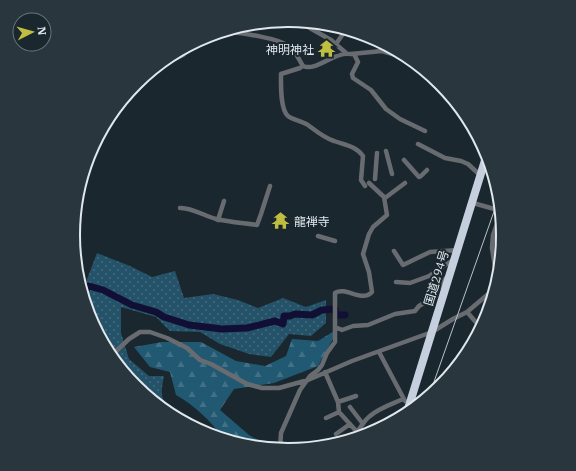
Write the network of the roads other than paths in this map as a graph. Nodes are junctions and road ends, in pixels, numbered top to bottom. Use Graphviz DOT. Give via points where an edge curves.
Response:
graph roads {
  1 [pos="311,28"];
  2 [pos="236,33"];
  3 [pos="343,34"];
  4 [pos="336,44"];
  5 [pos="387,52"];
  6 [pos="346,53"];
  7 [pos="354,54"];
  8 [pos="304,66"];
  9 [pos="425,131"];
  10 [pos="418,144"];
  11 [pos="386,151"];
  12 [pos="377,154"];
  13 [pos="404,160"];
  14 [pos="484,164"];
  15 [pos="427,170"];
  16 [pos="392,174"];
  17 [pos="480,176"];
  18 [pos="375,179"];
  19 [pos="405,183"];
  20 [pos="270,186"];
  21 [pos="385,198"];
  22 [pos="224,201"];
  23 [pos="473,203"];
  24 [pos="180,208"];
  25 [pos="495,209"];
  26 [pos="218,220"];
  27 [pos="496,229"];
  28 [pos="318,236"];
  29 [pos="335,241"];
  30 [pos="458,250"];
  31 [pos="394,251"];
  32 [pos="455,259"];
  33 [pos="495,262"];
  34 [pos="450,274"];
  35 [pos="396,282"];
  36 [pos="487,295"];
  37 [pos="467,312"];
  38 [pos="477,324"];
  39 [pos="336,327"];
  40 [pos="432,332"];
  41 [pos="115,352"];
  42 [pos="378,352"];
  43 [pos="324,372"];
  44 [pos="308,380"];
  45 [pos="356,396"];
  46 [pos="403,399"];
  47 [pos="338,402"];
  48 [pos="410,405"];
  49 [pos="408,406"];
  50 [pos="350,407"];
  51 [pos="339,412"];
  52 [pos="326,418"];
  53 [pos="350,424"];
  54 [pos="363,424"];
  55 [pos="357,432"];
  56 [pos="359,432"];
  57 [pos="336,434"];
  58 [pos="280,444"];
  1 -- 4 [label="street"];
  2 -- 8 [label="street" via="286,44"];
  3 -- 4 [label="street"];
  4 -- 6 [label="street"];
  5 -- 7 [label="street"];
  6 -- 7 [label="street"];
  6 -- 8 [label="street" via="310,67"];
  7 -- 9 [label="street" via="358,62 352,74 353,78 371,90 386,109"];
  8 -- 21 [label="street" via="281,74 282,93 288,116 303,122 325,138 353,146 363,156 361,180"];
  10 -- 17 [label="street" via="445,158 468,164"];
  11 -- 16 [label="street"];
  12 -- 18 [label="street"];
  13 -- 15 [label="street" via="419,177"];
  14 -- 17 [label="highway, 国道294号"];
  17 -- 23 [label="highway, 国道294号"];
  19 -- 21 [label="street"];
  20 -- 26 [label="street" via="257,225"];
  21 -- 39 [label="street" via="387,215 373,227 363,254 372,292 366,295 341,290 335,293"];
  22 -- 26 [label="street"];
  23 -- 25 [label="street"];
  23 -- 30 [label="highway, 国道294号"];
  24 -- 26 [label="street"];
  27 -- 33 [label="street" via="492,248"];
  28 -- 29 [label="street"];
  30 -- 31 [label="street" via="430,252 403,265"];
  30 -- 32 [label="highway, 国道294号"];
  32 -- 34 [label="highway, 国道294号"];
  32 -- 35 [label="street" via="429,276 410,283"];
  34 -- 39 [label="street" via="429,300 415,311 396,314 368,325 342,330"];
  34 -- 40 [label="highway, 国道294号"];
  36 -- 37 [label="street"];
  37 -- 38 [label="street"];
  37 -- 40 [label="street"];
  39 -- 44 [label="street" via="335,342 322,365"];
  40 -- 42 [label="street"];
  40 -- 48 [label="highway, 国道294号"];
  41 -- 44 [label="street" via="140,332 150,332 183,346 200,360 247,384 269,389"];
  42 -- 43 [label="street"];
  42 -- 46 [label="street"];
  43 -- 44 [label="street"];
  43 -- 47 [label="street"];
  44 -- 58 [label="street" via="300,390 287,418 281,433"];
  45 -- 47 [label="street"];
  46 -- 49 [label="street"];
  46 -- 54 [label="street" via="378,410"];
  47 -- 51 [label="street"];
  50 -- 54 [label="street"];
  51 -- 52 [label="street"];
  51 -- 53 [label="street"];
  53 -- 55 [label="street"];
  53 -- 57 [label="street"];
  54 -- 56 [label="street"];
}
